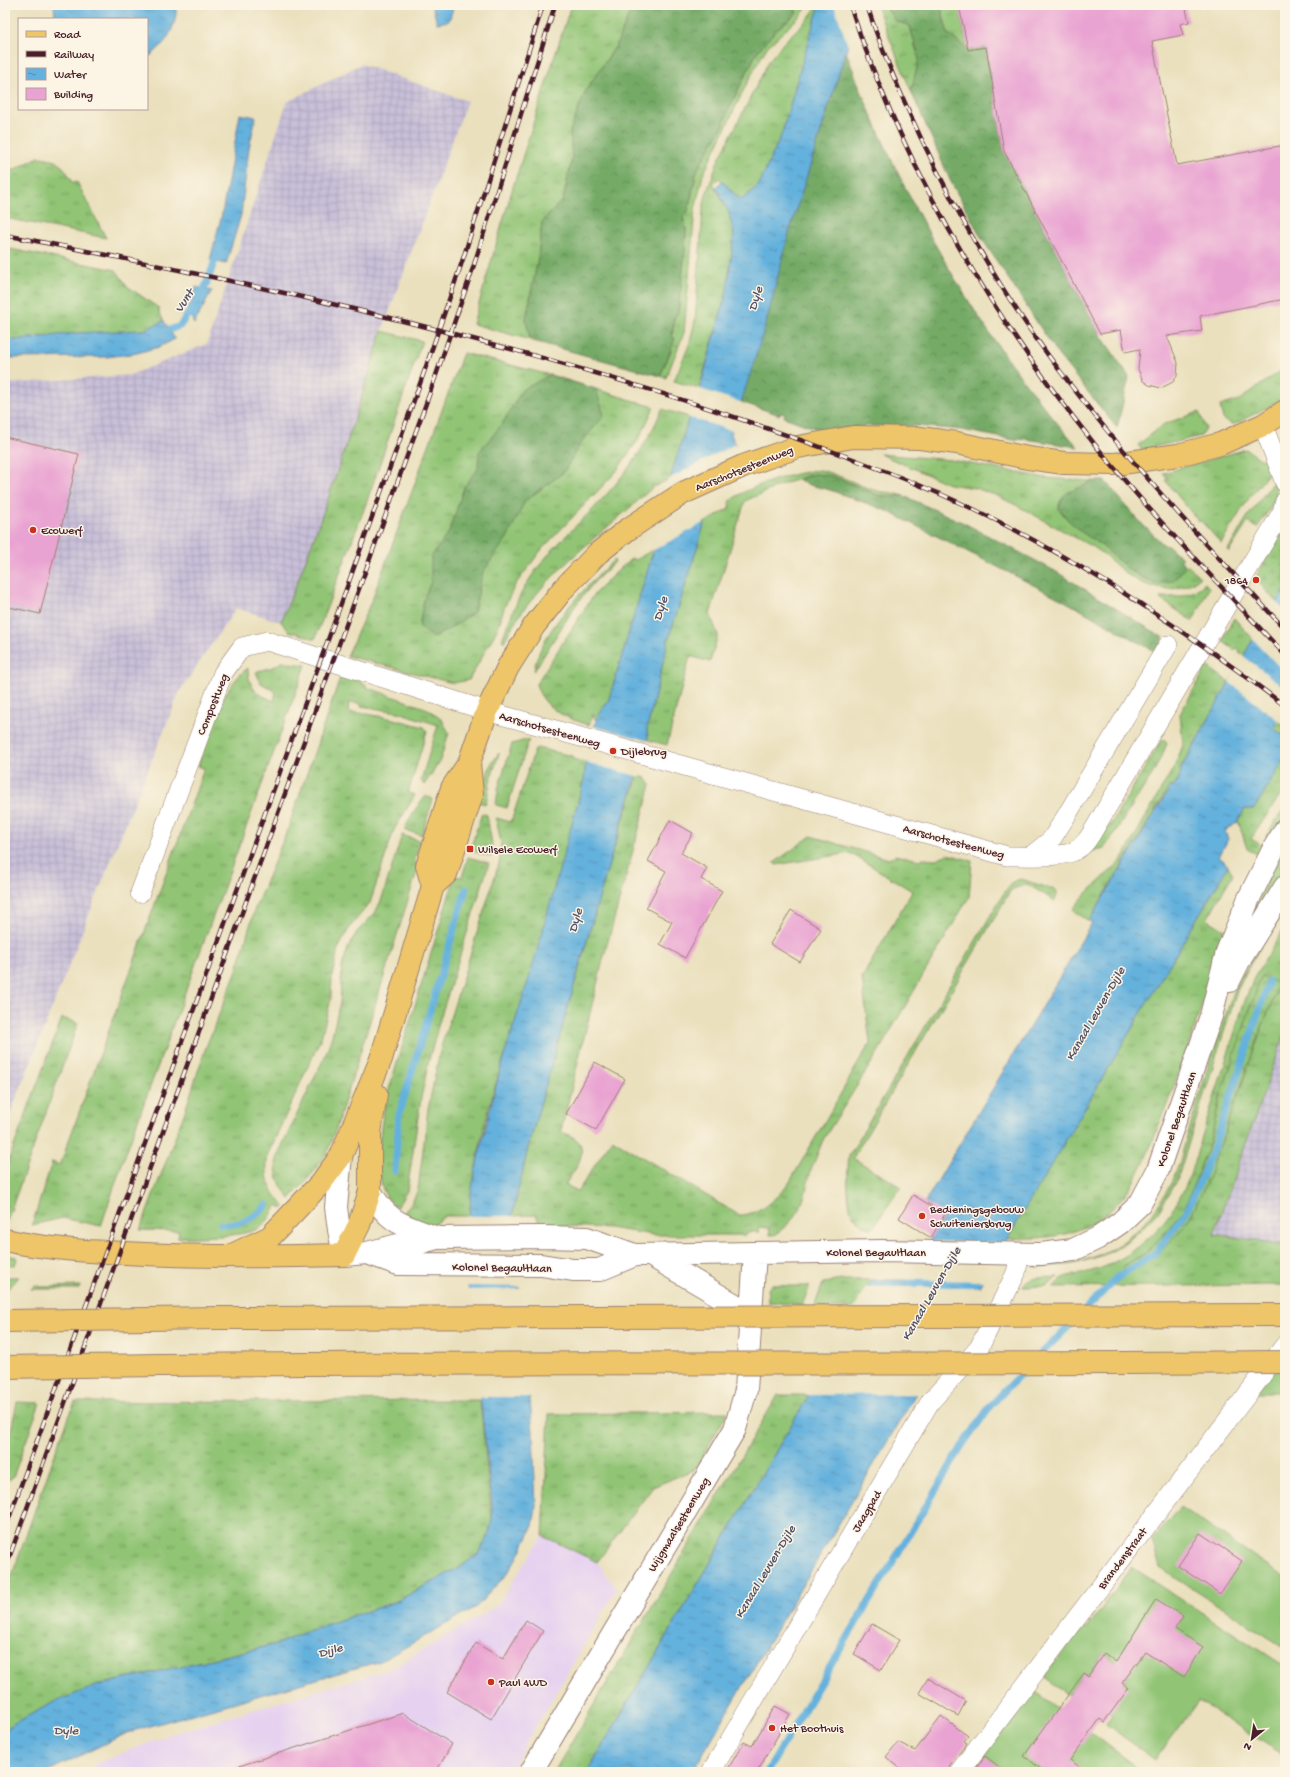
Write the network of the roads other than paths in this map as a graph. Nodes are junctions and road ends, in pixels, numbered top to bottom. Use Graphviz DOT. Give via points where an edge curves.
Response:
graph roads {
  1 [pos="1285,411"];
  2 [pos="1262,425"];
  3 [pos="1285,483"];
  4 [pos="1285,501"];
  5 [pos="1168,644"];
  6 [pos="487,711"];
  7 [pos="1285,830"];
  8 [pos="1031,856"];
  9 [pos="1285,887"];
  10 [pos="140,893"];
  11 [pos="1211,1016"];
  12 [pos="381,1059"];
  13 [pos="341,1156"];
  14 [pos="370,1192"];
  15 [pos="437,1238"];
  16 [pos="5,1240"];
  17 [pos="367,1253"];
  18 [pos="755,1253"];
  19 [pos="1013,1253"];
  20 [pos="344,1255"];
  21 [pos="642,1255"];
  22 [pos="230,1256"];
  23 [pos="1285,1315"];
  24 [pos="5,1321"];
  25 [pos="751,1323"];
  26 [pos="1285,1345"];
  27 [pos="1285,1362"];
  28 [pos="5,1367"];
  29 [pos="531,1772"];
  30 [pos="711,1772"];
  31 [pos="959,1772"];
  1 -- 2 [label="main road, Aarschotsesteenweg"];
  2 -- 3 [label="street"];
  2 -- 6 [label="main road, Aarschotsesteenweg" via="1220,444 1178,455 1115,464 1064,463 920,438 853,437 798,447 743,466 683,493 627,530 598,553 564,588 534,626 508,667"];
  4 -- 8 [label="street, Aarschotsesteenweg" via="1282,512 1086,842 1075,851 1062,855"];
  5 -- 8 [label="street" via="1066,818 1051,840"];
  6 -- 8 [label="street, Aarschotsesteenweg" via="1007,856"];
  6 -- 10 [label="street, Compostweg" via="268,641 242,647 223,673"];
  6 -- 12 [label="main road, Aarschotsesteenweg" via="469,764 452,788 427,866 433,886"];
  7 -- 11 [label="street, Kolonel Begaultlaan" via="1249,898 1227,952"];
  9 -- 11 [label="street, Kolonel Begaultlaan" via="1239,961"];
  11 -- 19 [label="street, Kolonel Begaultlaan" via="1158,1170 1140,1204 1120,1224 1073,1250 1041,1254"];
  12 -- 13 [label="main road, Aarschotsesteenweg"];
  12 -- 14 [label="main road, Aarschotsesteenweg" via="370,1133"];
  13 -- 20 [label="street, Aarschotsesteenweg" via="336,1207"];
  13 -- 22 [label="main road, Aarschotsesteenweg" via="320,1184 270,1237"];
  14 -- 15 [label="street" via="392,1219 408,1228"];
  14 -- 20 [label="main road, Aarschotsesteenweg" via="359,1225"];
  15 -- 17 [label="street, Kolonel Begaultlaan"];
  15 -- 21 [label="street, Kolonel Begaultlaan" via="587,1238"];
  16 -- 22 [label="main road" via="82,1251"];
  17 -- 20 [label="street, Kolonel Begaultlaan"];
  17 -- 21 [label="street, Kolonel Begaultlaan" via="398,1264 541,1266 573,1270 599,1270"];
  18 -- 19 [label="street, Kolonel Begaultlaan"];
  18 -- 21 [label="street, Kolonel Begaultlaan"];
  18 -- 25 [label="street, Wijgmaalsesteenweg"];
  19 -- 30 [label="street, Jaagpad" via="1016,1273 979,1348 930,1402"];
  20 -- 22 [label="main road"];
  21 -- 25 [label="street" via="737,1306"];
  23 -- 24 [label="main road, bridge"];
  25 -- 29 [label="street, Wijgmaalsesteenweg" via="746,1390 735,1429"];
  26 -- 31 [label="street, Brandenstraat"];
  27 -- 28 [label="main road, bridge" via="217,1364"];
}
